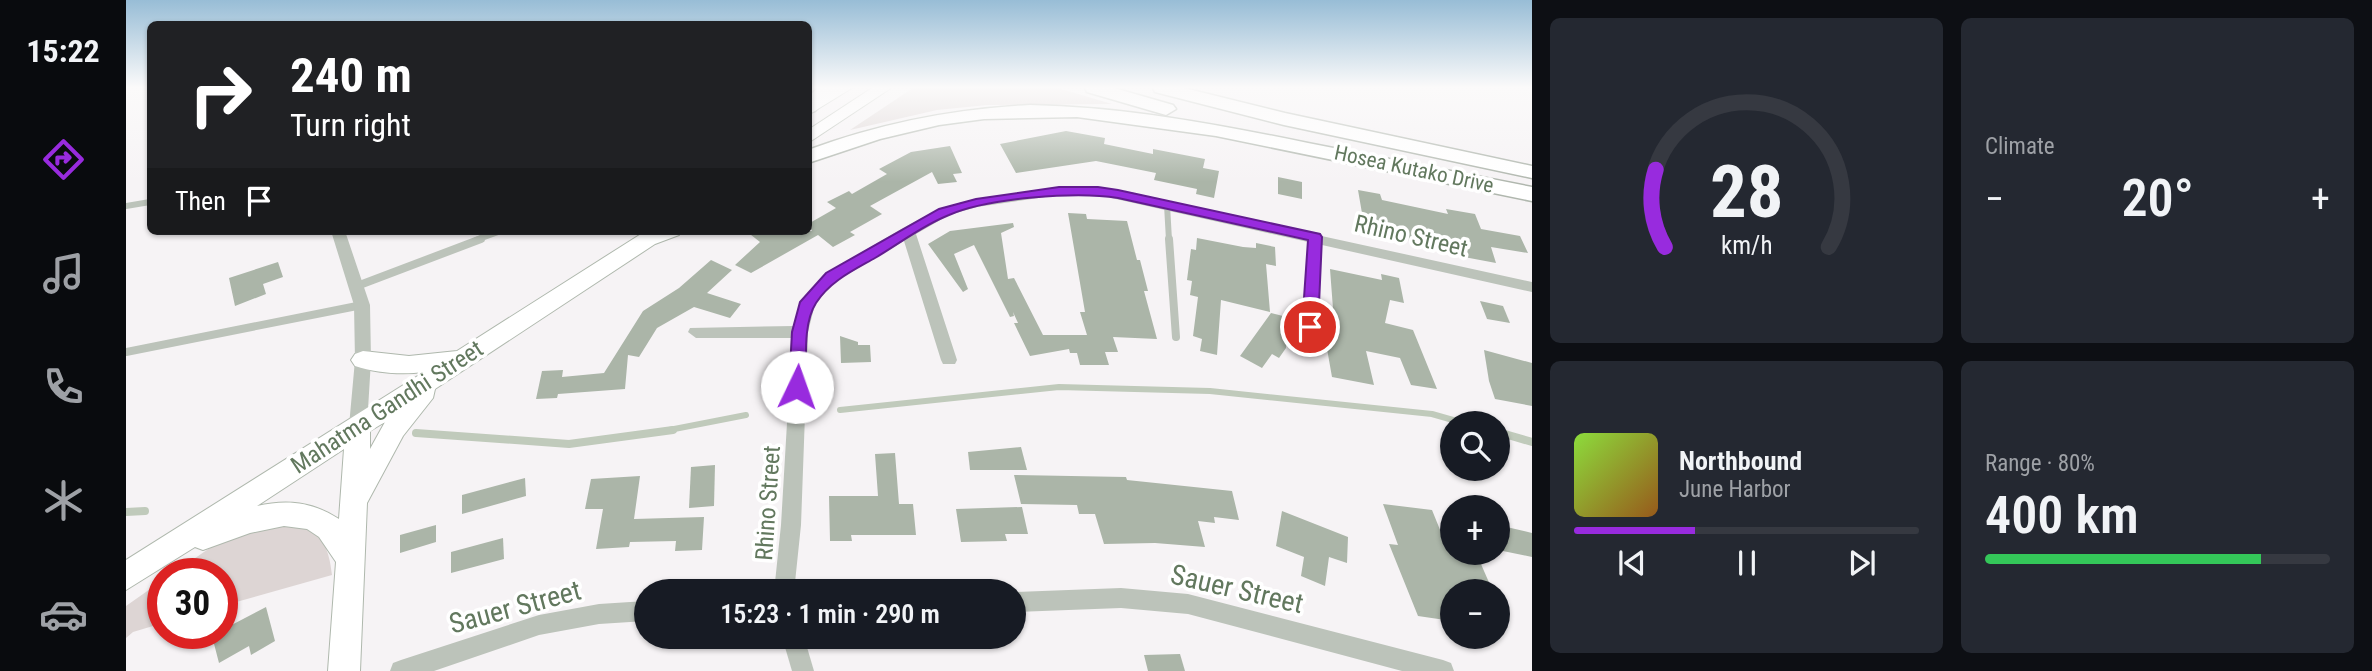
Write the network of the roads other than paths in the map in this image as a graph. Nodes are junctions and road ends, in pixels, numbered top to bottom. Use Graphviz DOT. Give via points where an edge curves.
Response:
graph roads {
  1 [pos="836,119"];
  2 [pos="944,119"];
  3 [pos="1135,119"];
  4 [pos="1199,119"];
  5 [pos="1285,119"];
  6 [pos="812,135"];
  7 [pos="812,156"];
  8 [pos="1353,158"];
  9 [pos="1532,172"];
  10 [pos="1532,194"];
  11 [pos="147,202"];
  12 [pos="1167,205"];
  13 [pos="126,206"];
  14 [pos="908,231"];
  15 [pos="339,235"];
  16 [pos="491,235"];
  17 [pos="650,235"];
  18 [pos="1315,237"];
  19 [pos="357,286"];
  20 [pos="1532,287"];
  21 [pos="362,305"];
  22 [pos="1310,327"];
  23 [pos="695,332"];
  24 [pos="800,332"];
  25 [pos="1176,338"];
  26 [pos="126,352"];
  27 [pos="469,354"];
  28 [pos="363,359"];
  29 [pos="949,360"];
  30 [pos="437,375"];
  31 [pos="358,426"];
  32 [pos="356,498"];
  33 [pos="167,549"];
  34 [pos="350,561"];
  35 [pos="126,576"];
  36 [pos="785,579"];
  37 [pos="1026,602"];
  38 [pos="634,612"];
  39 [pos="797,649"];
  40 [pos="344,671"];
  41 [pos="401,671"];
  42 [pos="803,671"];
  43 [pos="1443,671"];
  1 -- 6 [label="street"];
  2 -- 7 [label="main road" via="913,124"];
  3 -- 8 [label="main road"];
  4 -- 8 [label="main road, Hosea Kutako Drive"];
  5 -- 9 [label="main road, Hosea Kutako Drive"];
  8 -- 10 [label="main road, Hosea Kutako Drive"];
  11 -- 13 [label="lane"];
  12 -- 14 [label="street, Rhino Street" via="1098,191 1059,191 976,203 944,212"];
  12 -- 18 [label="street, Rhino Street"];
  12 -- 25 [label="lane"];
  14 -- 24 [label="street, Rhino Street" via="817,289 808,302"];
  14 -- 29 [label="street"];
  15 -- 19 [label="street"];
  16 -- 19 [label="lane"];
  17 -- 27 [label="street, Mahatma Gandhi Street"];
  18 -- 20 [label="street, Rhino Street"];
  18 -- 22 [label="street"];
  19 -- 21 [label="street"];
  21 -- 26 [label="lane"];
  21 -- 28 [label="street"];
  23 -- 24 [label="street"];
  24 -- 36 [label="street, Rhino Street"];
  27 -- 28 [label="street" via="409,365"];
  27 -- 30 [label="street, Mahatma Gandhi Street"];
  28 -- 31 [label="street"];
  30 -- 31 [label="street, Mahatma Gandhi Street"];
  30 -- 32 [label="street" via="394,429"];
  31 -- 32 [label="street"];
  31 -- 33 [label="street, Mahatma Gandhi Street"];
  32 -- 34 [label="street"];
  33 -- 34 [label="street" via="251,521 295,513 328,526"];
  33 -- 35 [label="street, Mahatma Gandhi Street"];
  34 -- 40 [label="street"];
  37 -- 43 [label="street, Sauer Street" via="1121,598 1188,604"];
  38 -- 41 [label="street, Sauer Street" via="539,625"];
  39 -- 42 [label="street"];
}
